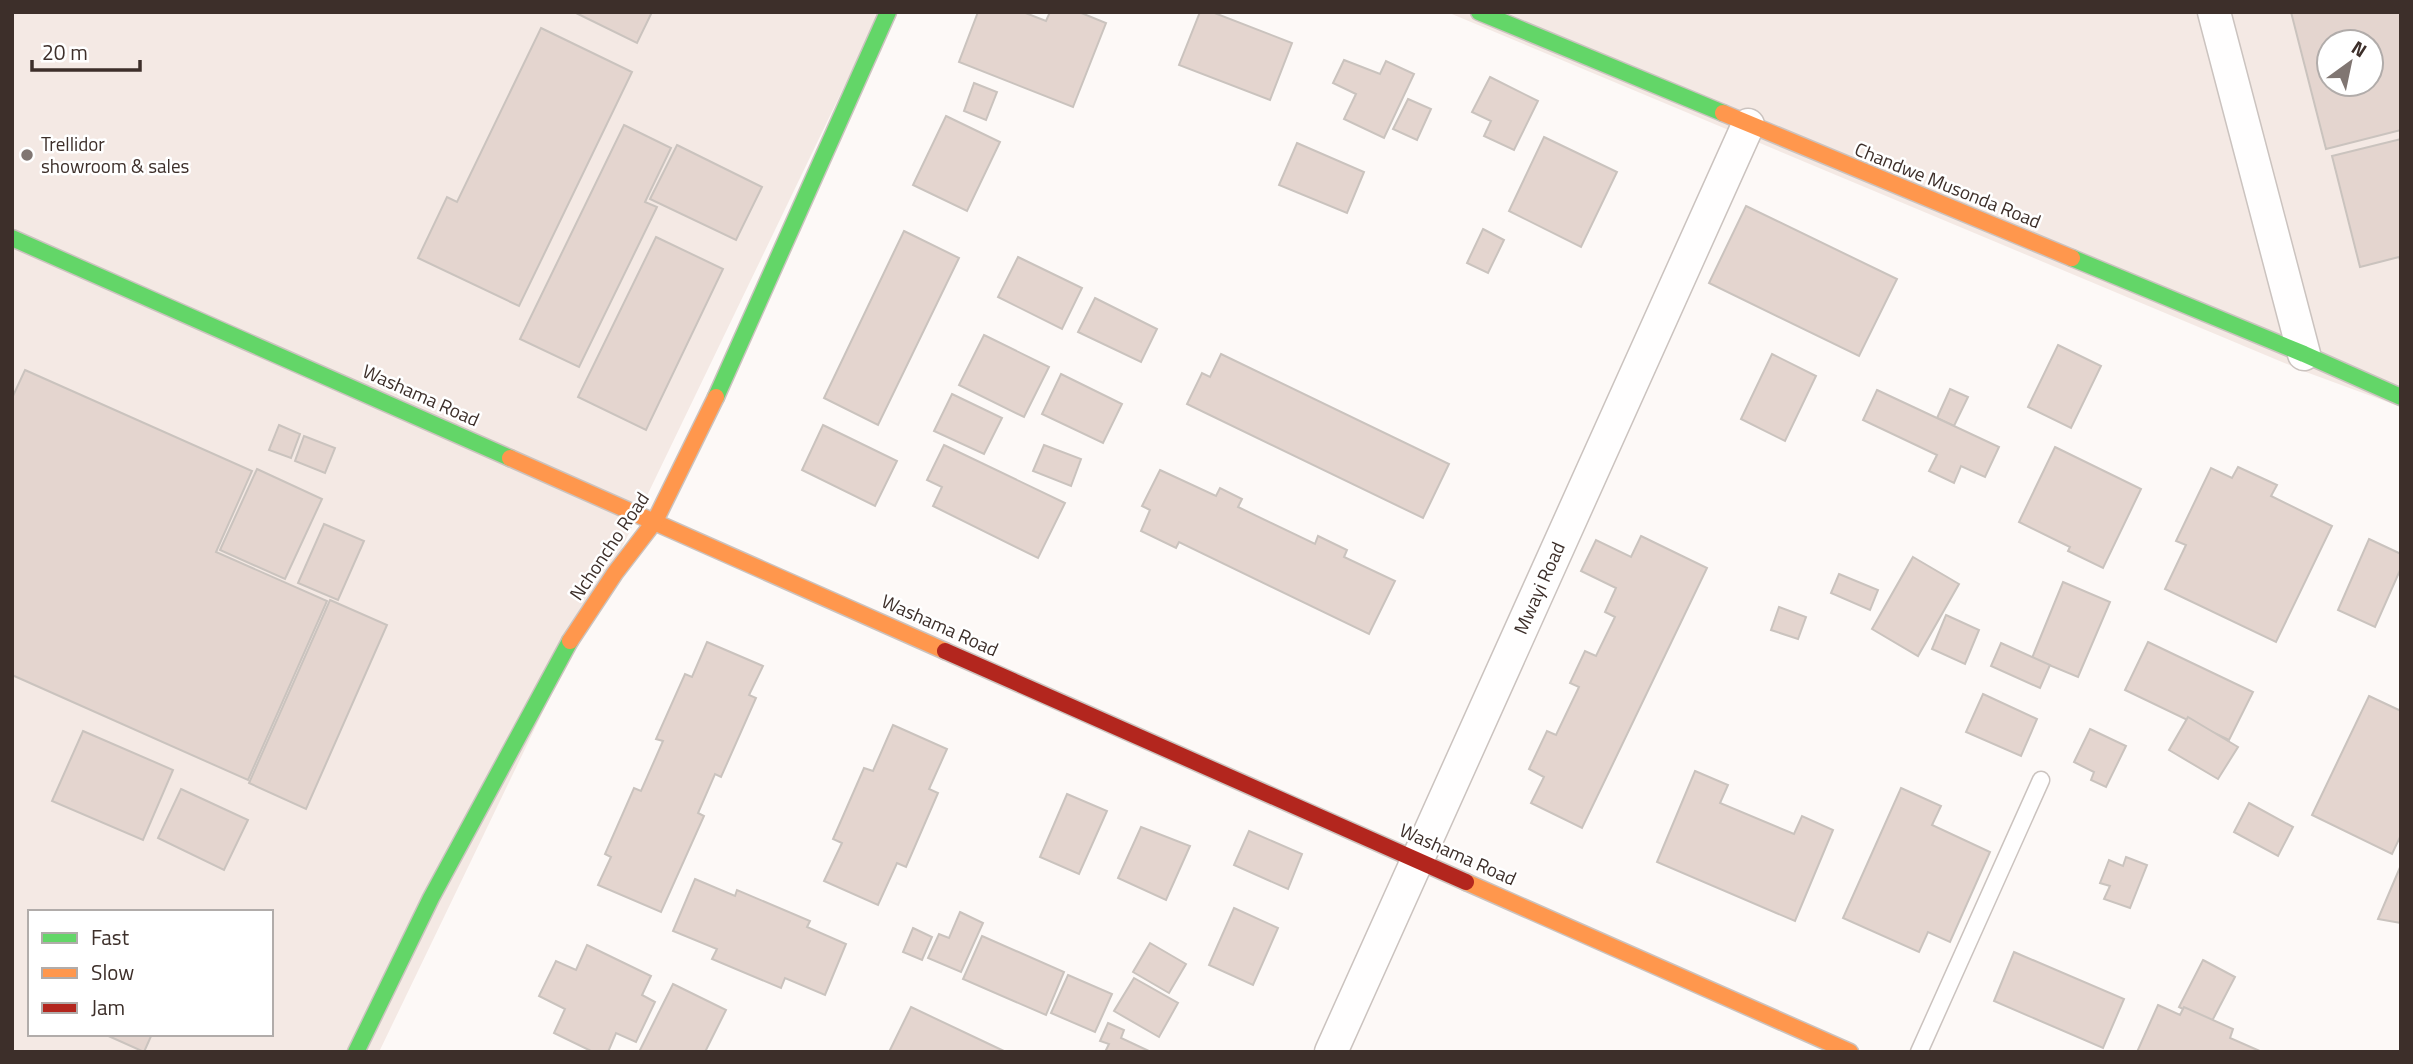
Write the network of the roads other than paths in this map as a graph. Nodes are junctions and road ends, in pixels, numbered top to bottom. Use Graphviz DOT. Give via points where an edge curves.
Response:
graph roads {
  1 [pos="888,12"];
  2 [pos="1479,12"];
  3 [pos="2214,12"];
  4 [pos="1748,125"];
  5 [pos="12,238"];
  6 [pos="2304,354"];
  7 [pos="2401,397"];
  8 [pos="655,521"];
  9 [pos="2041,779"];
  10 [pos="1417,859"];
  11 [pos="356,1052"];
  12 [pos="1331,1052"];
  13 [pos="1850,1052"];
  14 [pos="1919,1052"];
  1 -- 8 [label="street, Nchoncho Road" via="719,391"];
  2 -- 4 [label="street, Chandwe Musonda Road"];
  3 -- 6 [label="street"];
  4 -- 6 [label="street, Chandwe Musonda Road"];
  4 -- 10 [label="street, Mwayi Road"];
  5 -- 8 [label="street, Washama Road"];
  6 -- 7 [label="street, Chandwe Musonda Road"];
  8 -- 10 [label="street, Washama Road"];
  8 -- 11 [label="street, Nchoncho Road" via="572,638 536,701 431,898"];
  9 -- 14 [label="lane"];
  10 -- 12 [label="street, Mwayi Road"];
  10 -- 13 [label="street, Washama Road"];
}
